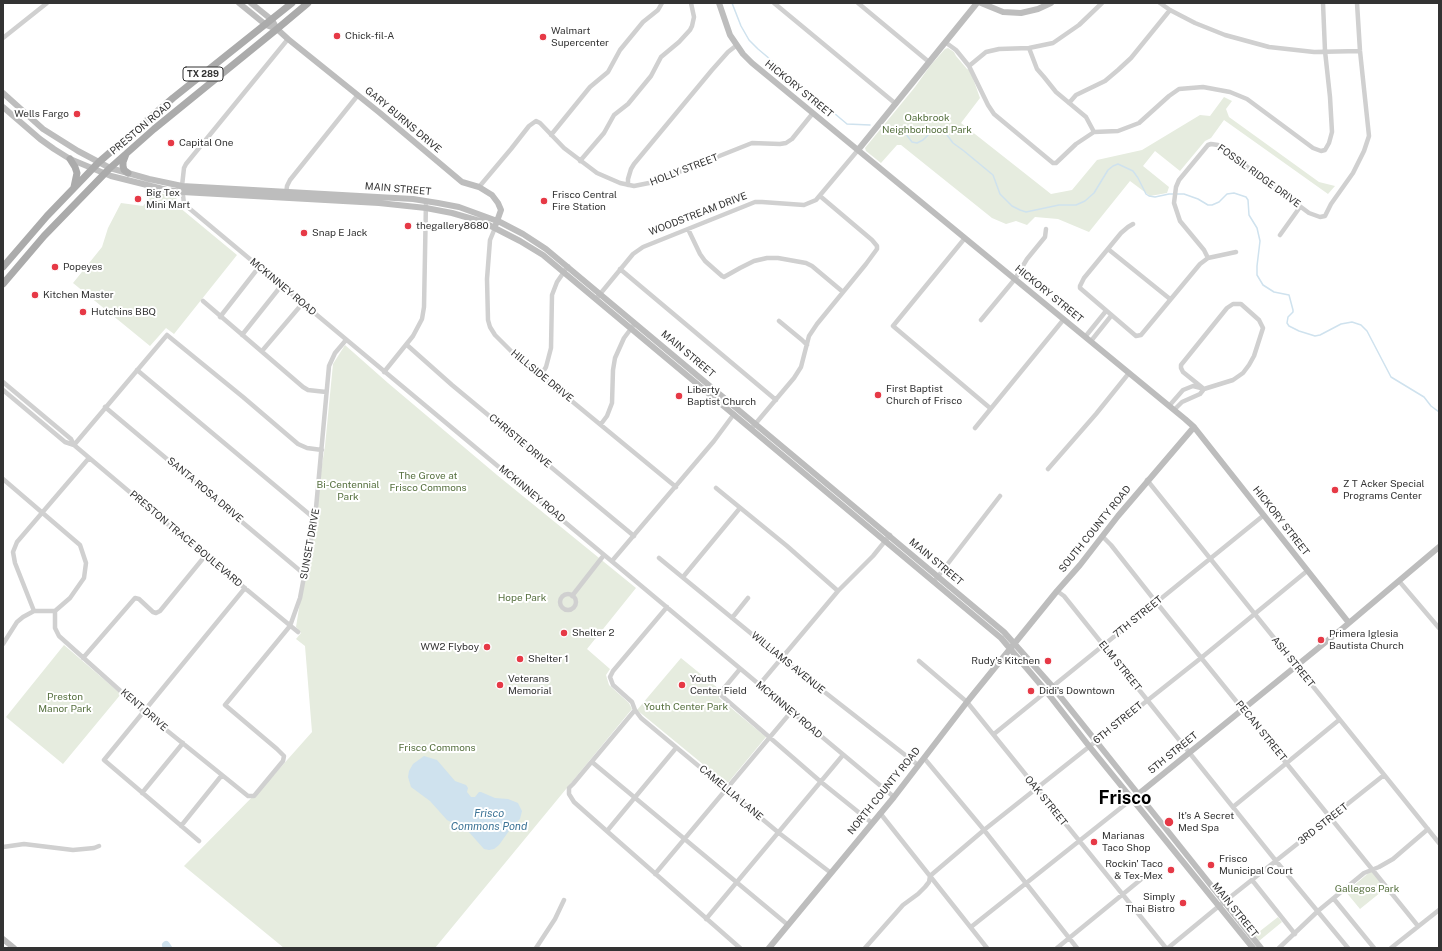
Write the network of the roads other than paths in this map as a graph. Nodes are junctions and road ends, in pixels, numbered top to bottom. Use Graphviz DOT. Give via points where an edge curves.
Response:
graph roads {
  1 [pos="47,3"];
  2 [pos="239,3"];
  3 [pos="251,3"];
  4 [pos="292,3"];
  5 [pos="308,3"];
  6 [pos="662,3"];
  7 [pos="691,3"];
  8 [pos="719,3"];
  9 [pos="774,3"];
  10 [pos="858,3"];
  11 [pos="977,3"];
  12 [pos="981,3"];
  13 [pos="1051,3"];
  14 [pos="1102,3"];
  15 [pos="1160,3"];
  16 [pos="1323,3"];
  17 [pos="1357,3"];
  18 [pos="41,5"];
  19 [pos="1170,10"];
  20 [pos="272,20"];
  21 [pos="266,25"];
  22 [pos="278,29"];
  23 [pos="3,38"];
  24 [pos="288,39"];
  25 [pos="945,42"];
  26 [pos="736,45"];
  27 [pos="1029,48"];
  28 [pos="1325,51"];
  29 [pos="1360,51"];
  30 [pos="929,62"];
  31 [pos="969,66"];
  32 [pos="3,94"];
  33 [pos="358,95"];
  34 [pos="174,98"];
  35 [pos="1069,103"];
  36 [pos="896,104"];
  37 [pos="3,107"];
  38 [pos="180,108"];
  39 [pos="813,113"];
  40 [pos="1094,132"];
  41 [pos="550,135"];
  42 [pos="858,150"];
  43 [pos="127,153"];
  44 [pos="70,159"];
  45 [pos="99,162"];
  46 [pos="580,162"];
  47 [pos="110,168"];
  48 [pos="93,169"];
  49 [pos="128,173"];
  50 [pos="104,174"];
  51 [pos="628,185"];
  52 [pos="479,187"];
  53 [pos="73,188"];
  54 [pos="182,189"];
  55 [pos="286,191"];
  56 [pos="820,196"];
  57 [pos="285,198"];
  58 [pos="426,201"];
  59 [pos="1300,207"];
  60 [pos="426,208"];
  61 [pos="1133,224"];
  62 [pos="496,225"];
  63 [pos="688,229"];
  64 [pos="1046,229"];
  65 [pos="1280,235"];
  66 [pos="965,238"];
  67 [pos="1108,249"];
  68 [pos="1236,252"];
  69 [pos="1208,258"];
  70 [pos="568,266"];
  71 [pos="3,267"];
  72 [pos="259,267"];
  73 [pos="620,269"];
  74 [pos="563,272"];
  75 [pos="12,273"];
  76 [pos="1015,279"];
  77 [pos="3,284"];
  78 [pos="281,286"];
  79 [pos="843,292"];
  80 [pos="598,296"];
  81 [pos="1170,299"];
  82 [pos="202,301"];
  83 [pos="302,304"];
  84 [pos="1106,311"];
  85 [pos="1111,316"];
  86 [pos="220,317"];
  87 [pos="1064,319"];
  88 [pos="981,320"];
  89 [pos="779,321"];
  90 [pos="635,323"];
  91 [pos="631,328"];
  92 [pos="242,335"];
  93 [pos="1085,337"];
  94 [pos="346,340"];
  95 [pos="1091,341"];
  96 [pos="407,345"];
  97 [pos="807,345"];
  98 [pos="262,351"];
  99 [pos="687,365"];
  100 [pos="137,370"];
  101 [pos="682,371"];
  102 [pos="384,372"];
  103 [pos="1129,373"];
  104 [pos="541,375"];
  105 [pos="4,386"];
  106 [pos="1187,388"];
  107 [pos="1204,389"];
  108 [pos="326,392"];
  109 [pos="1190,398"];
  110 [pos="776,400"];
  111 [pos="105,407"];
  112 [pos="990,408"];
  113 [pos="1172,408"];
  114 [pos="734,414"];
  115 [pos="601,424"];
  116 [pos="753,426"];
  117 [pos="1194,427"];
  118 [pos="974,428"];
  119 [pos="74,446"];
  120 [pos="322,450"];
  121 [pos="796,457"];
  122 [pos="89,458"];
  123 [pos="792,463"];
  124 [pos="1048,469"];
  125 [pos="813,471"];
  126 [pos="808,477"];
  127 [pos="3,479"];
  128 [pos="1147,480"];
  129 [pos="676,486"];
  130 [pos="716,488"];
  131 [pos="1000,496"];
  132 [pos="849,501"];
  133 [pos="844,507"];
  134 [pos="740,508"];
  135 [pos="42,513"];
  136 [pos="1264,516"];
  137 [pos="315,519"];
  138 [pos="890,535"];
  139 [pos="634,536"];
  140 [pos="1103,537"];
  141 [pos="885,541"];
  142 [pos="1439,547"];
  143 [pos="604,555"];
  144 [pos="205,556"];
  145 [pos="659,558"];
  146 [pos="1210,559"];
  147 [pos="612,562"];
  148 [pos="1307,570"];
  149 [pos="304,574"];
  150 [pos="938,576"];
  151 [pos="683,577"];
  152 [pos="1398,581"];
  153 [pos="934,582"];
  154 [pos="245,588"];
  155 [pos="838,590"];
  156 [pos="1057,591"];
  157 [pos="947,593"];
  158 [pos="572,596"];
  159 [pos="748,598"];
  160 [pos="968,601"];
  161 [pos="1156,602"];
  162 [pos="667,607"];
  163 [pos="34,611"];
  164 [pos="55,611"];
  165 [pos="980,611"];
  166 [pos="1254,614"];
  167 [pos="976,617"];
  168 [pos="732,618"];
  169 [pos="1349,623"];
  170 [pos="290,626"];
  171 [pos="1439,628"];
  172 [pos="298,632"];
  173 [pos="3,644"];
  174 [pos="1013,645"];
  175 [pos="1103,645"];
  176 [pos="82,658"];
  177 [pos="781,658"];
  178 [pos="1201,658"];
  179 [pos="919,661"];
  180 [pos="1297,666"];
  181 [pos="740,669"];
  182 [pos="759,685"];
  183 [pos="1052,686"];
  184 [pos="1046,691"];
  185 [pos="1147,700"];
  186 [pos="967,702"];
  187 [pos="1243,709"];
  188 [pos="635,710"];
  189 [pos="144,712"];
  190 [pos="791,712"];
  191 [pos="1340,720"];
  192 [pos="994,734"];
  193 [pos="769,738"];
  194 [pos="1095,741"];
  195 [pos="183,743"];
  196 [pos="1089,746"];
  197 [pos="676,748"];
  198 [pos="1189,753"];
  199 [pos="843,756"];
  200 [pos="924,758"];
  201 [pos="592,762"];
  202 [pos="1287,763"];
  203 [pos="918,765"];
  204 [pos="222,775"];
  205 [pos="1384,775"];
  206 [pos="821,782"];
  207 [pos="1036,788"];
  208 [pos="726,789"];
  209 [pos="142,793"];
  210 [pos="1138,794"];
  211 [pos="252,796"];
  212 [pos="894,797"];
  213 [pos="634,798"];
  214 [pos="1132,799"];
  215 [pos="1233,807"];
  216 [pos="880,813"];
  217 [pos="1331,817"];
  218 [pos="872,823"];
  219 [pos="181,826"];
  220 [pos="1428,829"];
  221 [pos="984,830"];
  222 [pos="607,832"];
  223 [pos="779,833"];
  224 [pos="684,839"];
  225 [pos="199,841"];
  226 [pos="1079,841"];
  227 [pos="1439,843"];
  228 [pos="100,846"];
  229 [pos="3,847"];
  230 [pos="1276,861"];
  231 [pos="1374,870"];
  232 [pos="1150,872"];
  233 [pos="831,873"];
  234 [pos="655,874"];
  235 [pos="930,876"];
  236 [pos="1252,880"];
  237 [pos="737,882"];
  238 [pos="1026,884"];
  239 [pos="1123,895"];
  240 [pos="1334,899"];
  241 [pos="564,900"];
  242 [pos="1221,904"];
  243 [pos="1439,910"];
  244 [pos="1318,911"];
  245 [pos="706,919"];
  246 [pos="788,925"];
  247 [pos="1418,926"];
  248 [pos="972,927"];
  249 [pos="1295,934"];
  250 [pos="1069,938"];
  251 [pos="3,939"];
  252 [pos="14,948"];
  253 [pos="536,948"];
  254 [pos="740,948"];
  255 [pos="769,948"];
  256 [pos="865,948"];
  257 [pos="987,948"];
  258 [pos="1057,948"];
  259 [pos="1077,948"];
  260 [pos="1167,948"];
  261 [pos="1253,948"];
  262 [pos="1261,948"];
  263 [pos="1279,948"];
  264 [pos="1348,948"];
  265 [pos="1374,948"];
  266 [pos="1391,948"];
  1 -- 18 [label="street"];
  2 -- 21 [label="main road"];
  3 -- 20 [label="main road, GARY BURNS DRIVE"];
  4 -- 20 [label="main road, PRESTON ROAD / TX 289"];
  5 -- 22 [label="main road, PRESTON ROAD / TX 289"];
  6 -- 41 [label="street" via="620,50 608,72 592,84"];
  7 -- 46 [label="street" via="694,17 690,30 661,57 651,76 628,104 614,115 604,133"];
  8 -- 26 [label="main road, HICKORY STREET"];
  9 -- 36 [label="street"];
  10 -- 30 [label="street"];
  11 -- 25 [label="main road, WOODSTREAM DRIVE"];
  12 -- 13 [label="main road" via="1004,12 1021,13"];
  14 -- 27 [label="street" via="1079,25 1053,43"];
  15 -- 19 [label="street"];
  16 -- 28 [label="street"];
  17 -- 29 [label="street"];
  18 -- 23 [label="street"];
  19 -- 28 [label="street" via="1225,35 1269,47"];
  19 -- 35 [label="street" via="1118,70 1105,81 1076,95"];
  20 -- 21 [label="main road, PRESTON ROAD / TX 289"];
  20 -- 22 [label="main road, GARY BURNS DRIVE"];
  21 -- 22 [label="main road"];
  21 -- 34 [label="main road, PRESTON ROAD / TX 289"];
  22 -- 24 [label="main road, GARY BURNS DRIVE"];
  22 -- 38 [label="main road, PRESTON ROAD / TX 289"];
  24 -- 33 [label="main road, GARY BURNS DRIVE"];
  24 -- 54 [label="street" via="186,164"];
  25 -- 30 [label="main road, WOODSTREAM DRIVE"];
  25 -- 31 [label="street" via="956,50"];
  26 -- 39 [label="main road, HICKORY STREET" via="752,63"];
  26 -- 51 [label="street" via="634,164"];
  27 -- 31 [label="street" via="986,52"];
  27 -- 35 [label="street" via="1037,68 1056,92"];
  28 -- 29 [label="street"];
  28 -- 40 [label="street" via="1332,132 1325,150 1313,148 1247,99 1230,92 1203,87 1179,89 1131,127 1118,131"];
  29 -- 59 [label="street, FOSSIL RIDGE DRIVE" via="1368,122 1367,142 1360,162 1330,204 1325,216 1322,218 1312,215"];
  30 -- 36 [label="main road, WOODSTREAM DRIVE"];
  31 -- 40 [label="street" via="994,114 1050,160 1056,163 1076,144"];
  32 -- 45 [label="main road, MAIN STREET" via="57,139"];
  33 -- 52 [label="main road, GARY BURNS DRIVE" via="462,182"];
  33 -- 55 [label="street" via="290,180"];
  34 -- 38 [label="main road"];
  34 -- 45 [label="main road, PRESTON ROAD / TX 289"];
  35 -- 40 [label="street" via="1086,117"];
  36 -- 42 [label="main road, WOODSTREAM DRIVE"];
  37 -- 44 [label="main road, MAIN STREET" via="40,139"];
  38 -- 43 [label="main road, PRESTON ROAD / TX 289"];
  39 -- 42 [label="main road, HICKORY STREET"];
  39 -- 51 [label="street, HOLLY STREET" via="786,143 752,143 654,182 639,186"];
  41 -- 46 [label="street, HOLLY STREET"];
  41 -- 52 [label="street, HOLLY STREET" via="534,121"];
  42 -- 56 [label="street, WOODSTREAM DRIVE"];
  42 -- 66 [label="main road, HICKORY STREET"];
  43 -- 47 [label="main road, PRESTON ROAD / TX 289"];
  43 -- 49 [label="main road" via="123,166"];
  44 -- 48 [label="main road, MAIN STREET"];
  44 -- 53 [label="main road" via="77,173"];
  45 -- 47 [label="main road, MAIN STREET"];
  45 -- 48 [label="main road, PRESTON ROAD / TX 289"];
  46 -- 51 [label="street, HOLLY STREET" via="597,173"];
  47 -- 49 [label="main road, MAIN STREET"];
  47 -- 50 [label="main road, PRESTON ROAD / TX 289"];
  48 -- 50 [label="main road, MAIN STREET"];
  48 -- 53 [label="main road, PRESTON ROAD / TX 289"];
  49 -- 54 [label="main road, MAIN STREET"];
  50 -- 54 [label="main road, MAIN STREET" via="167,190"];
  50 -- 75 [label="main road, PRESTON ROAD / TX 289"];
  52 -- 62 [label="main road, GARY BURNS DRIVE" via="492,195 498,203 501,210"];
  53 -- 71 [label="main road, PRESTON ROAD / TX 289"];
  54 -- 55 [label="main road, MAIN STREET"];
  54 -- 57 [label="main road, MAIN STREET"];
  54 -- 72 [label="street, MCKINNEY ROAD" via="184,204"];
  55 -- 57 [label="street"];
  55 -- 58 [label="main road, MAIN STREET"];
  56 -- 63 [label="street, WOODSTREAM DRIVE" via="804,205 755,202"];
  56 -- 79 [label="street" via="877,246 876,252"];
  57 -- 60 [label="main road, MAIN STREET"];
  58 -- 60 [label="street"];
  58 -- 62 [label="main road, MAIN STREET" via="459,207"];
  59 -- 65 [label="street"];
  59 -- 69 [label="street, FOSSIL RIDGE DRIVE" via="1214,144 1208,145 1179,180 1174,202 1180,221"];
  60 -- 62 [label="main road, MAIN STREET"];
  60 -- 96 [label="street" via="424,307 419,327"];
  61 -- 67 [label="street" via="1121,233"];
  62 -- 70 [label="main road, MAIN STREET" via="524,234"];
  62 -- 74 [label="main road, MAIN STREET" via="543,255"];
  62 -- 104 [label="street, HILLSIDE DRIVE" via="490,240 487,279 490,327 511,351"];
  63 -- 73 [label="street, WOODSTREAM DRIVE" via="643,247"];
  63 -- 79 [label="street" via="705,261 724,277 754,261 778,258 812,266"];
  64 -- 76 [label="street" via="1045,237"];
  66 -- 76 [label="main road, HICKORY STREET"];
  66 -- 112 [label="street" via="893,326"];
  67 -- 81 [label="street"];
  67 -- 84 [label="street" via="1080,286"];
  68 -- 69 [label="street"];
  69 -- 81 [label="street" via="1195,268"];
  70 -- 74 [label="street"];
  70 -- 80 [label="main road, MAIN STREET"];
  71 -- 75 [label="main road"];
  72 -- 78 [label="street, MCKINNEY ROAD"];
  72 -- 86 [label="street"];
  73 -- 80 [label="street, WOODSTREAM DRIVE"];
  73 -- 110 [label="street"];
  74 -- 80 [label="main road, MAIN STREET"];
  74 -- 104 [label="street" via="552,295 550,353"];
  75 -- 77 [label="main road, PRESTON ROAD / TX 289"];
  76 -- 87 [label="main road, HICKORY STREET"];
  76 -- 88 [label="street"];
  78 -- 83 [label="street, MCKINNEY ROAD"];
  78 -- 92 [label="street"];
  79 -- 97 [label="street" via="817,324 809,336"];
  80 -- 90 [label="main road, MAIN STREET"];
  80 -- 91 [label="main road, MAIN STREET"];
  81 -- 85 [label="street" via="1141,335 1136,336"];
  82 -- 86 [label="street"];
  83 -- 94 [label="street, MCKINNEY ROAD"];
  83 -- 98 [label="street"];
  84 -- 85 [label="street"];
  84 -- 93 [label="street"];
  85 -- 95 [label="street"];
  86 -- 92 [label="street"];
  87 -- 93 [label="main road, HICKORY STREET"];
  87 -- 112 [label="street"];
  89 -- 97 [label="street"];
  90 -- 91 [label="street"];
  90 -- 99 [label="main road, MAIN STREET"];
  91 -- 101 [label="main road, MAIN STREET"];
  91 -- 115 [label="street" via="618,348 613,370 612,403"];
  92 -- 98 [label="street"];
  93 -- 95 [label="main road, HICKORY STREET"];
  94 -- 102 [label="street, MCKINNEY ROAD"];
  94 -- 108 [label="street, SUNSET DRIVE" via="330,362"];
  95 -- 103 [label="main road, HICKORY STREET"];
  96 -- 102 [label="street"];
  96 -- 139 [label="street, CHRISTIE DRIVE"];
  97 -- 110 [label="street" via="801,367"];
  98 -- 108 [label="street" via="302,387"];
  99 -- 101 [label="main road"];
  99 -- 116 [label="main road, MAIN STREET"];
  100 -- 111 [label="street"];
  100 -- 120 [label="street" via="167,335 298,444"];
  100 -- 137 [label="street"];
  101 -- 114 [label="main road, MAIN STREET"];
  102 -- 143 [label="street, MCKINNEY ROAD"];
  103 -- 113 [label="main road, HICKORY STREET"];
  103 -- 124 [label="street"];
  104 -- 115 [label="street, HILLSIDE DRIVE"];
  105 -- 119 [label="street, PRESTON TRACE BOULEVARD" via="65,442"];
  106 -- 107 [label="street" via="1193,386"];
  106 -- 109 [label="street"];
  106 -- 113 [label="street"];
  107 -- 107 [label="street" via="1238,377 1254,356 1262,324 1241,304 1227,308 1182,362 1183,372"];
  107 -- 109 [label="street" via="1200,394"];
  108 -- 120 [label="street, SUNSET DRIVE"];
  109 -- 113 [label="street"];
  110 -- 116 [label="street"];
  111 -- 119 [label="street"];
  111 -- 149 [label="street, SANTA ROSA DRIVE"];
  112 -- 118 [label="street"];
  113 -- 117 [label="main road, HICKORY STREET"];
  114 -- 116 [label="main road, MAIN STREET"];
  114 -- 129 [label="street"];
  115 -- 129 [label="street, HILLSIDE DRIVE"];
  116 -- 121 [label="main road, MAIN STREET"];
  116 -- 123 [label="main road, MAIN STREET"];
  117 -- 128 [label="main road, SOUTH COUNTY ROAD"];
  117 -- 136 [label="main road, HICKORY STREET"];
  119 -- 122 [label="street, PRESTON TRACE BOULEVARD"];
  120 -- 137 [label="street, SUNSET DRIVE"];
  121 -- 123 [label="main road"];
  121 -- 125 [label="main road, MAIN STREET"];
  122 -- 135 [label="street"];
  122 -- 144 [label="street, PRESTON TRACE BOULEVARD"];
  123 -- 126 [label="main road, MAIN STREET"];
  125 -- 126 [label="main road"];
  125 -- 132 [label="main road, MAIN STREET"];
  126 -- 133 [label="main road, MAIN STREET"];
  127 -- 135 [label="street"];
  128 -- 140 [label="main road, SOUTH COUNTY ROAD"];
  128 -- 146 [label="street, ASH STREET"];
  129 -- 139 [label="street"];
  130 -- 134 [label="street"];
  131 -- 150 [label="street"];
  132 -- 133 [label="main road"];
  132 -- 138 [label="main road, MAIN STREET"];
  133 -- 141 [label="main road, MAIN STREET"];
  134 -- 151 [label="street"];
  134 -- 155 [label="street"];
  135 -- 163 [label="street" via="17,542 13,552"];
  135 -- 164 [label="street" via="80,545 86,563 86,573 81,584"];
  136 -- 146 [label="street, 7TH STREET"];
  136 -- 148 [label="main road, HICKORY STREET"];
  137 -- 149 [label="street, SUNSET DRIVE"];
  138 -- 141 [label="street"];
  138 -- 150 [label="main road, MAIN STREET"];
  139 -- 147 [label="street"];
  140 -- 156 [label="main road, SOUTH COUNTY ROAD"];
  140 -- 161 [label="street, PECAN STREET"];
  141 -- 153 [label="main road, MAIN STREET"];
  141 -- 155 [label="street"];
  142 -- 152 [label="main road, 5TH STREET"];
  143 -- 147 [label="street, MCKINNEY ROAD"];
  143 -- 158 [label="street"];
  144 -- 154 [label="street, PRESTON TRACE BOULEVARD"];
  144 -- 176 [label="street" via="160,611 153,612 135,598"];
  145 -- 151 [label="street, WILLIAMS AVENUE"];
  146 -- 161 [label="street, 7TH STREET"];
  146 -- 166 [label="street, ASH STREET"];
  147 -- 162 [label="street, MCKINNEY ROAD"];
  148 -- 166 [label="street, 6TH STREET"];
  148 -- 169 [label="main road, HICKORY STREET"];
  149 -- 170 [label="street, SUNSET DRIVE" via="300,598"];
  150 -- 153 [label="street"];
  150 -- 160 [label="main road, MAIN STREET"];
  151 -- 168 [label="street, WILLIAMS AVENUE"];
  152 -- 169 [label="main road, 5TH STREET"];
  152 -- 171 [label="street"];
  153 -- 157 [label="main road, MAIN STREET"];
  154 -- 170 [label="street, PRESTON TRACE BOULEVARD"];
  154 -- 189 [label="street"];
  155 -- 177 [label="street"];
  156 -- 174 [label="main road, SOUTH COUNTY ROAD"];
  156 -- 175 [label="street, ELM STREET" via="1064,596"];
  157 -- 160 [label="main road" via="950,591"];
  157 -- 167 [label="main road, MAIN STREET"];
  159 -- 168 [label="street"];
  160 -- 165 [label="main road, MAIN STREET"];
  161 -- 175 [label="street, 7TH STREET"];
  161 -- 178 [label="street, PECAN STREET"];
  162 -- 181 [label="street, MCKINNEY ROAD"];
  162 -- 188 [label="street, CAMELLIA LANE" via="610,677 613,685 632,702"];
  163 -- 164 [label="street"];
  163 -- 173 [label="street" via="17,622"];
  164 -- 176 [label="street, KENT DRIVE" via="59,636"];
  165 -- 167 [label="main road"];
  165 -- 174 [label="main road, MAIN STREET" via="1004,632"];
  166 -- 178 [label="street, 6TH STREET"];
  166 -- 180 [label="street, ASH STREET"];
  167 -- 174 [label="main road, MAIN STREET"];
  168 -- 177 [label="street, WILLIAMS AVENUE"];
  169 -- 180 [label="main road, 5TH STREET"];
  170 -- 172 [label="street, PRESTON TRACE BOULEVARD"];
  170 -- 211 [label="street, SUNSET DRIVE" via="225,705 283,754 283,761"];
  174 -- 183 [label="main road, MAIN STREET"];
  174 -- 184 [label="main road, MAIN STREET"];
  174 -- 186 [label="main road, NORTH COUNTY ROAD"];
  175 -- 183 [label="street, 7TH STREET"];
  175 -- 185 [label="street, ELM STREET"];
  176 -- 189 [label="street, KENT DRIVE"];
  177 -- 182 [label="street"];
  177 -- 203 [label="street, WILLIAMS AVENUE"];
  178 -- 185 [label="street, 6TH STREET"];
  178 -- 187 [label="street, PECAN STREET"];
  179 -- 186 [label="street, OAK STREET"];
  180 -- 187 [label="main road, 5TH STREET"];
  180 -- 191 [label="street, ASH STREET"];
  181 -- 182 [label="street, MCKINNEY ROAD"];
  181 -- 193 [label="street" via="720,692 725,700"];
  182 -- 190 [label="street, MCKINNEY ROAD"];
  183 -- 184 [label="street, 7TH STREET"];
  183 -- 194 [label="main road, MAIN STREET"];
  184 -- 192 [label="street, 7TH STREET"];
  184 -- 196 [label="main road, MAIN STREET"];
  185 -- 194 [label="street, 6TH STREET"];
  185 -- 198 [label="street, ELM STREET"];
  186 -- 192 [label="street, OAK STREET"];
  186 -- 200 [label="main road, NORTH COUNTY ROAD"];
  187 -- 198 [label="main road, 5TH STREET"];
  187 -- 202 [label="street, PECAN STREET"];
  188 -- 197 [label="street, CAMELLIA LANE"];
  188 -- 201 [label="street"];
  189 -- 195 [label="street, KENT DRIVE"];
  189 -- 209 [label="street" via="104,760"];
  190 -- 193 [label="street"];
  190 -- 199 [label="street, MCKINNEY ROAD"];
  191 -- 202 [label="street"];
  191 -- 205 [label="street, ASH STREET"];
  192 -- 207 [label="street, OAK STREET"];
  193 -- 206 [label="street"];
  193 -- 208 [label="street"];
  194 -- 196 [label="street, 6TH STREET"];
  194 -- 210 [label="main road, MAIN STREET"];
  195 -- 204 [label="street, KENT DRIVE"];
  195 -- 209 [label="street"];
  196 -- 207 [label="street, 6TH STREET"];
  196 -- 214 [label="main road, MAIN STREET"];
  197 -- 208 [label="street, CAMELLIA LANE"];
  197 -- 213 [label="street"];
  198 -- 210 [label="main road, 5TH STREET"];
  198 -- 215 [label="street, ELM STREET"];
  199 -- 206 [label="street"];
  199 -- 212 [label="street, MCKINNEY ROAD"];
  200 -- 203 [label="main road, NORTH COUNTY ROAD"];
  200 -- 221 [label="street"];
  201 -- 213 [label="street"];
  201 -- 222 [label="street" via="570,788 570,799"];
  202 -- 215 [label="street"];
  202 -- 217 [label="street, PECAN STREET"];
  203 -- 212 [label="main road, NORTH COUNTY ROAD"];
  204 -- 211 [label="street, KENT DRIVE" via="248,796"];
  204 -- 219 [label="street"];
  205 -- 217 [label="street, 3RD STREET"];
  205 -- 220 [label="street, ASH STREET"];
  206 -- 218 [label="street"];
  206 -- 223 [label="street"];
  207 -- 221 [label="street, 6TH STREET"];
  207 -- 226 [label="street, OAK STREET"];
  208 -- 223 [label="street, CAMELLIA LANE"];
  208 -- 224 [label="street"];
  209 -- 219 [label="street"];
  210 -- 214 [label="main road, 5TH STREET"];
  210 -- 242 [label="main road, MAIN STREET"];
  212 -- 216 [label="main road, NORTH COUNTY ROAD"];
  213 -- 222 [label="street"];
  213 -- 224 [label="street"];
  214 -- 226 [label="street, 5TH STREET"];
  214 -- 242 [label="main road, MAIN STREET"];
  215 -- 230 [label="street, ELM STREET"];
  216 -- 218 [label="main road, NORTH COUNTY ROAD"];
  216 -- 235 [label="street"];
  217 -- 230 [label="street, 3RD STREET"];
  217 -- 231 [label="street, PECAN STREET"];
  218 -- 233 [label="main road, NORTH COUNTY ROAD"];
  219 -- 225 [label="street"];
  220 -- 227 [label="street, ASH STREET"];
  220 -- 231 [label="street" via="1393,859"];
  221 -- 235 [label="street, 6TH STREET"];
  221 -- 238 [label="street"];
  222 -- 234 [label="street"];
  223 -- 233 [label="street, CAMELLIA LANE"];
  223 -- 237 [label="street"];
  224 -- 234 [label="street"];
  224 -- 237 [label="street"];
  226 -- 238 [label="street, 5TH STREET"];
  226 -- 239 [label="street, OAK STREET"];
  228 -- 229 [label="street" via="73,850 24,844"];
  230 -- 236 [label="street, 3RD STREET"];
  230 -- 244 [label="street, ELM STREET"];
  231 -- 240 [label="street" via="1364,873"];
  231 -- 247 [label="street, PECAN STREET"];
  232 -- 239 [label="street"];
  233 -- 246 [label="main road, NORTH COUNTY ROAD"];
  234 -- 245 [label="street"];
  235 -- 248 [label="street"];
  235 -- 256 [label="street, 6TH STREET" via="929,882 921,891 903,905"];
  236 -- 242 [label="street, 3RD STREET"];
  236 -- 249 [label="street"];
  237 -- 245 [label="street"];
  237 -- 246 [label="street"];
  238 -- 248 [label="street, 5TH STREET"];
  238 -- 250 [label="street"];
  239 -- 250 [label="street"];
  239 -- 260 [label="street, OAK STREET"];
  240 -- 244 [label="street"];
  240 -- 265 [label="street"];
  241 -- 253 [label="street"];
  242 -- 260 [label="street, 3RD STREET"];
  242 -- 261 [label="main road, MAIN STREET"];
  242 -- 262 [label="main road, MAIN STREET"];
  243 -- 247 [label="street"];
  244 -- 249 [label="street"];
  244 -- 264 [label="street, ELM STREET"];
  245 -- 254 [label="street"];
  246 -- 255 [label="main road, NORTH COUNTY ROAD"];
  247 -- 266 [label="street"];
  248 -- 257 [label="street"];
  249 -- 263 [label="street"];
  250 -- 258 [label="street"];
  250 -- 259 [label="street"];
  251 -- 252 [label="main road"];
}
